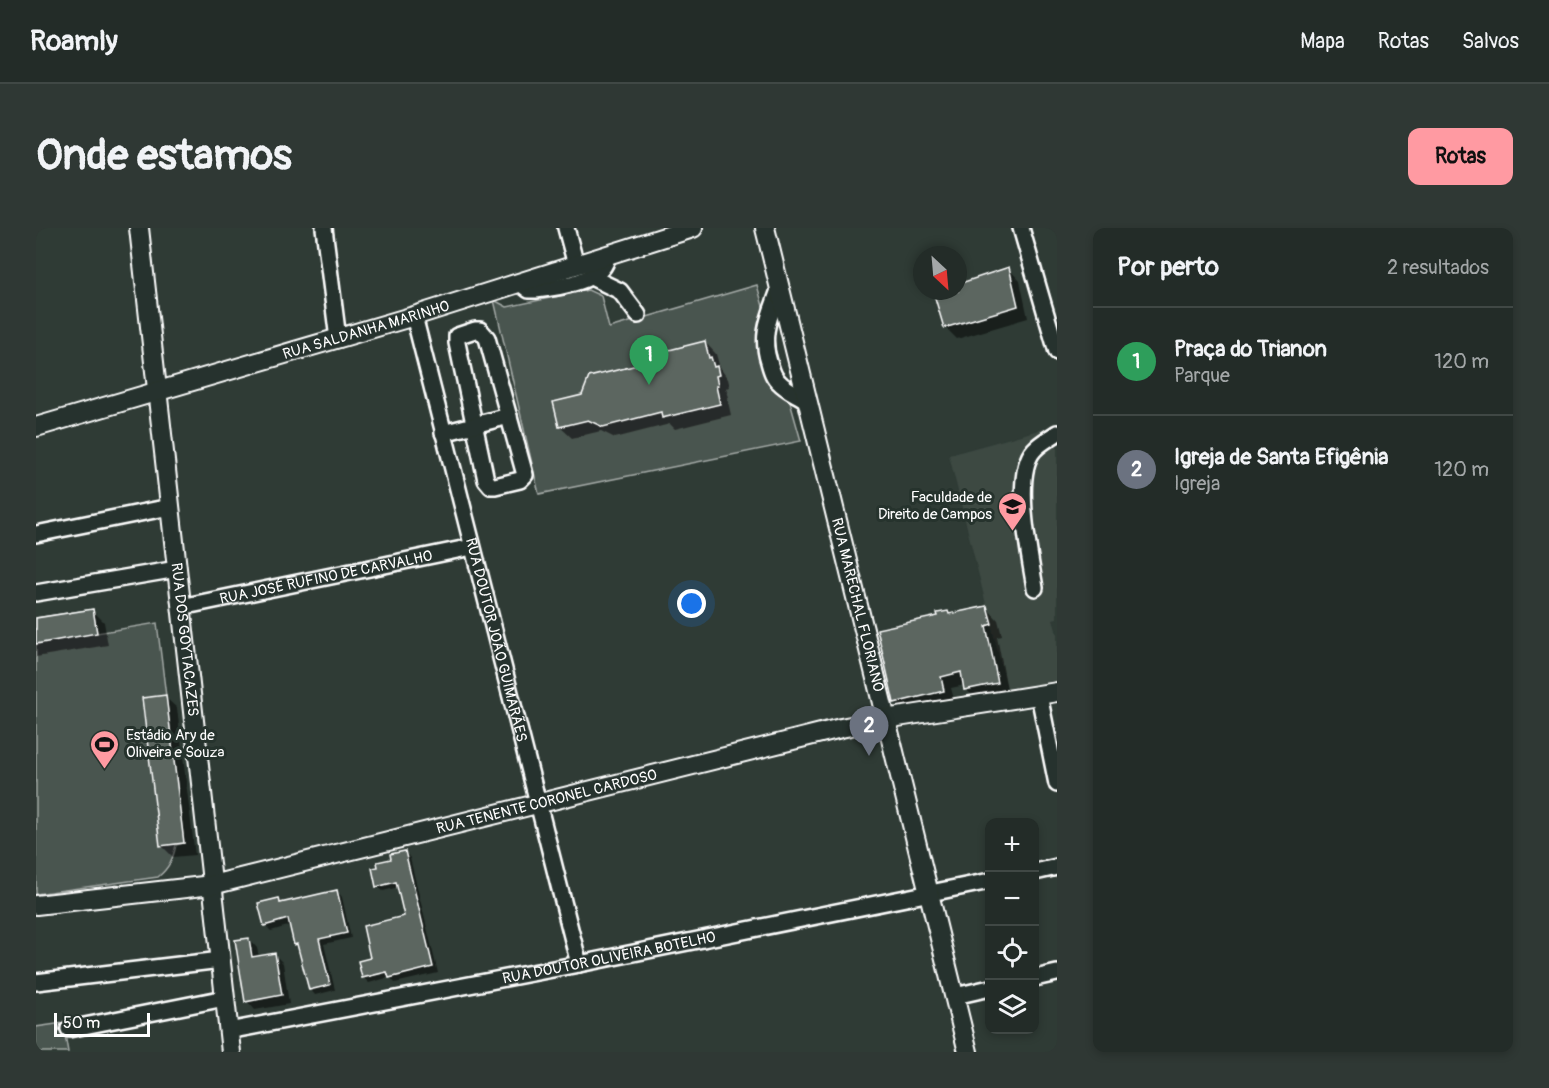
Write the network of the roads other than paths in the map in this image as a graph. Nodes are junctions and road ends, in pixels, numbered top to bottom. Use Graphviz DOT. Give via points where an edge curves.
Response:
graph roads {
  1 [pos="139,228"];
  2 [pos="324,228"];
  3 [pos="566,228"];
  4 [pos="693,228"];
  5 [pos="765,228"];
  6 [pos="1021,228"];
  7 [pos="607,255"];
  8 [pos="576,265"];
  9 [pos="591,277"];
  10 [pos="520,283"];
  11 [pos="779,290"];
  12 [pos="638,315"];
  13 [pos="414,316"];
  14 [pos="338,339"];
  15 [pos="1057,352"];
  16 [pos="157,392"];
  17 [pos="807,399"];
  18 [pos="509,416"];
  19 [pos="475,425"];
  20 [pos="36,427"];
  21 [pos="443,433"];
  22 [pos="1057,433"];
  23 [pos="170,507"];
  24 [pos="36,534"];
  25 [pos="472,547"];
  26 [pos="177,569"];
  27 [pos="1035,588"];
  28 [pos="36,593"];
  29 [pos="181,607"];
  30 [pos="1048,693"];
  31 [pos="885,718"];
  32 [pos="1057,783"];
  33 [pos="538,805"];
  34 [pos="1057,867"];
  35 [pos="1039,871"];
  36 [pos="985,882"];
  37 [pos="212,885"];
  38 [pos="928,895"];
  39 [pos="36,904"];
  40 [pos="221,960"];
  41 [pos="579,964"];
  42 [pos="1057,973"];
  43 [pos="1039,977"];
  44 [pos="36,982"];
  45 [pos="985,989"];
  46 [pos="954,996"];
  47 [pos="225,998"];
  48 [pos="69,1029"];
  49 [pos="228,1031"];
  50 [pos="231,1052"];
  51 [pos="968,1052"];
  1 -- 16 [label="main road, RUA DOS GOYTACAZES"];
  2 -- 14 [label="street"];
  3 -- 8 [label="street"];
  4 -- 7 [label="main road, RUA SALDANHA MARINHO"];
  5 -- 11 [label="main road, RUA MARECHAL FLORIANO"];
  6 -- 15 [label="street"];
  7 -- 8 [label="main road, RUA SALDANHA MARINHO"];
  7 -- 9 [label="street" via="605,266"];
  8 -- 10 [label="main road, RUA SALDANHA MARINHO"];
  9 -- 10 [label="street" via="536,290"];
  9 -- 12 [label="street" via="620,291"];
  10 -- 13 [label="main road, RUA SALDANHA MARINHO"];
  11 -- 17 [label="main road, RUA MARECHAL FLORIANO"];
  11 -- 17 [label="street" via="766,328 765,349 777,381"];
  13 -- 14 [label="main road, RUA SALDANHA MARINHO"];
  13 -- 21 [label="street, RUA DOUTOR JOÃO GUIMARÃES"];
  14 -- 16 [label="main road, RUA SALDANHA MARINHO"];
  16 -- 20 [label="main road, RUA SALDANHA MARINHO"];
  16 -- 23 [label="main road, RUA DOS GOYTACAZES"];
  17 -- 31 [label="main road, RUA MARECHAL FLORIANO"];
  18 -- 19 [label="street"];
  18 -- 19 [label="street" via="525,475 520,480 488,484"];
  18 -- 19 [label="street" via="488,338 475,330 457,336"];
  19 -- 21 [label="street"];
  21 -- 25 [label="street, RUA DOUTOR JOÃO GUIMARÃES"];
  22 -- 27 [label="street" via="1034,449 1028,461 1023,502"];
  23 -- 24 [label="street"];
  23 -- 26 [label="main road, RUA DOS GOYTACAZES"];
  25 -- 29 [label="street, RUA JOSÉ RUFINO DE CARVALHO"];
  25 -- 33 [label="street, RUA DOUTOR JOÃO GUIMARÃES"];
  26 -- 28 [label="street"];
  26 -- 29 [label="main road, RUA DOS GOYTACAZES"];
  29 -- 37 [label="main road, RUA DOS GOYTACAZES"];
  30 -- 31 [label="main road, RUA TENENTE CORONEL CARDOSO"];
  30 -- 32 [label="street"];
  31 -- 33 [label="main road, RUA TENENTE CORONEL CARDOSO"];
  31 -- 38 [label="main road, RUA MARECHAL FLORIANO"];
  33 -- 37 [label="main road, RUA TENENTE CORONEL CARDOSO"];
  33 -- 41 [label="street, RUA DOUTOR JOÃO GUIMARÃES"];
  34 -- 35 [label="street"];
  36 -- 38 [label="street, RUA DOUTOR OLIVEIRA BOTELHO"];
  37 -- 39 [label="main road, RUA TENENTE CORONEL CARDOSO"];
  37 -- 40 [label="main road, RUA DOS GOYTACAZES"];
  38 -- 41 [label="street, RUA DOUTOR OLIVEIRA BOTELHO"];
  38 -- 46 [label="main road, RUA MARECHAL FLORIANO"];
  40 -- 44 [label="street"];
  40 -- 47 [label="main road, RUA DOS GOYTACAZES"];
  41 -- 49 [label="street, RUA DOUTOR OLIVEIRA BOTELHO"];
  42 -- 43 [label="street"];
  45 -- 46 [label="street"];
  46 -- 51 [label="main road, RUA MARECHAL FLORIANO"];
  47 -- 48 [label="street"];
  47 -- 49 [label="main road, RUA DOS GOYTACAZES"];
  49 -- 50 [label="main road, RUA DOS GOYTACAZES"];
}
